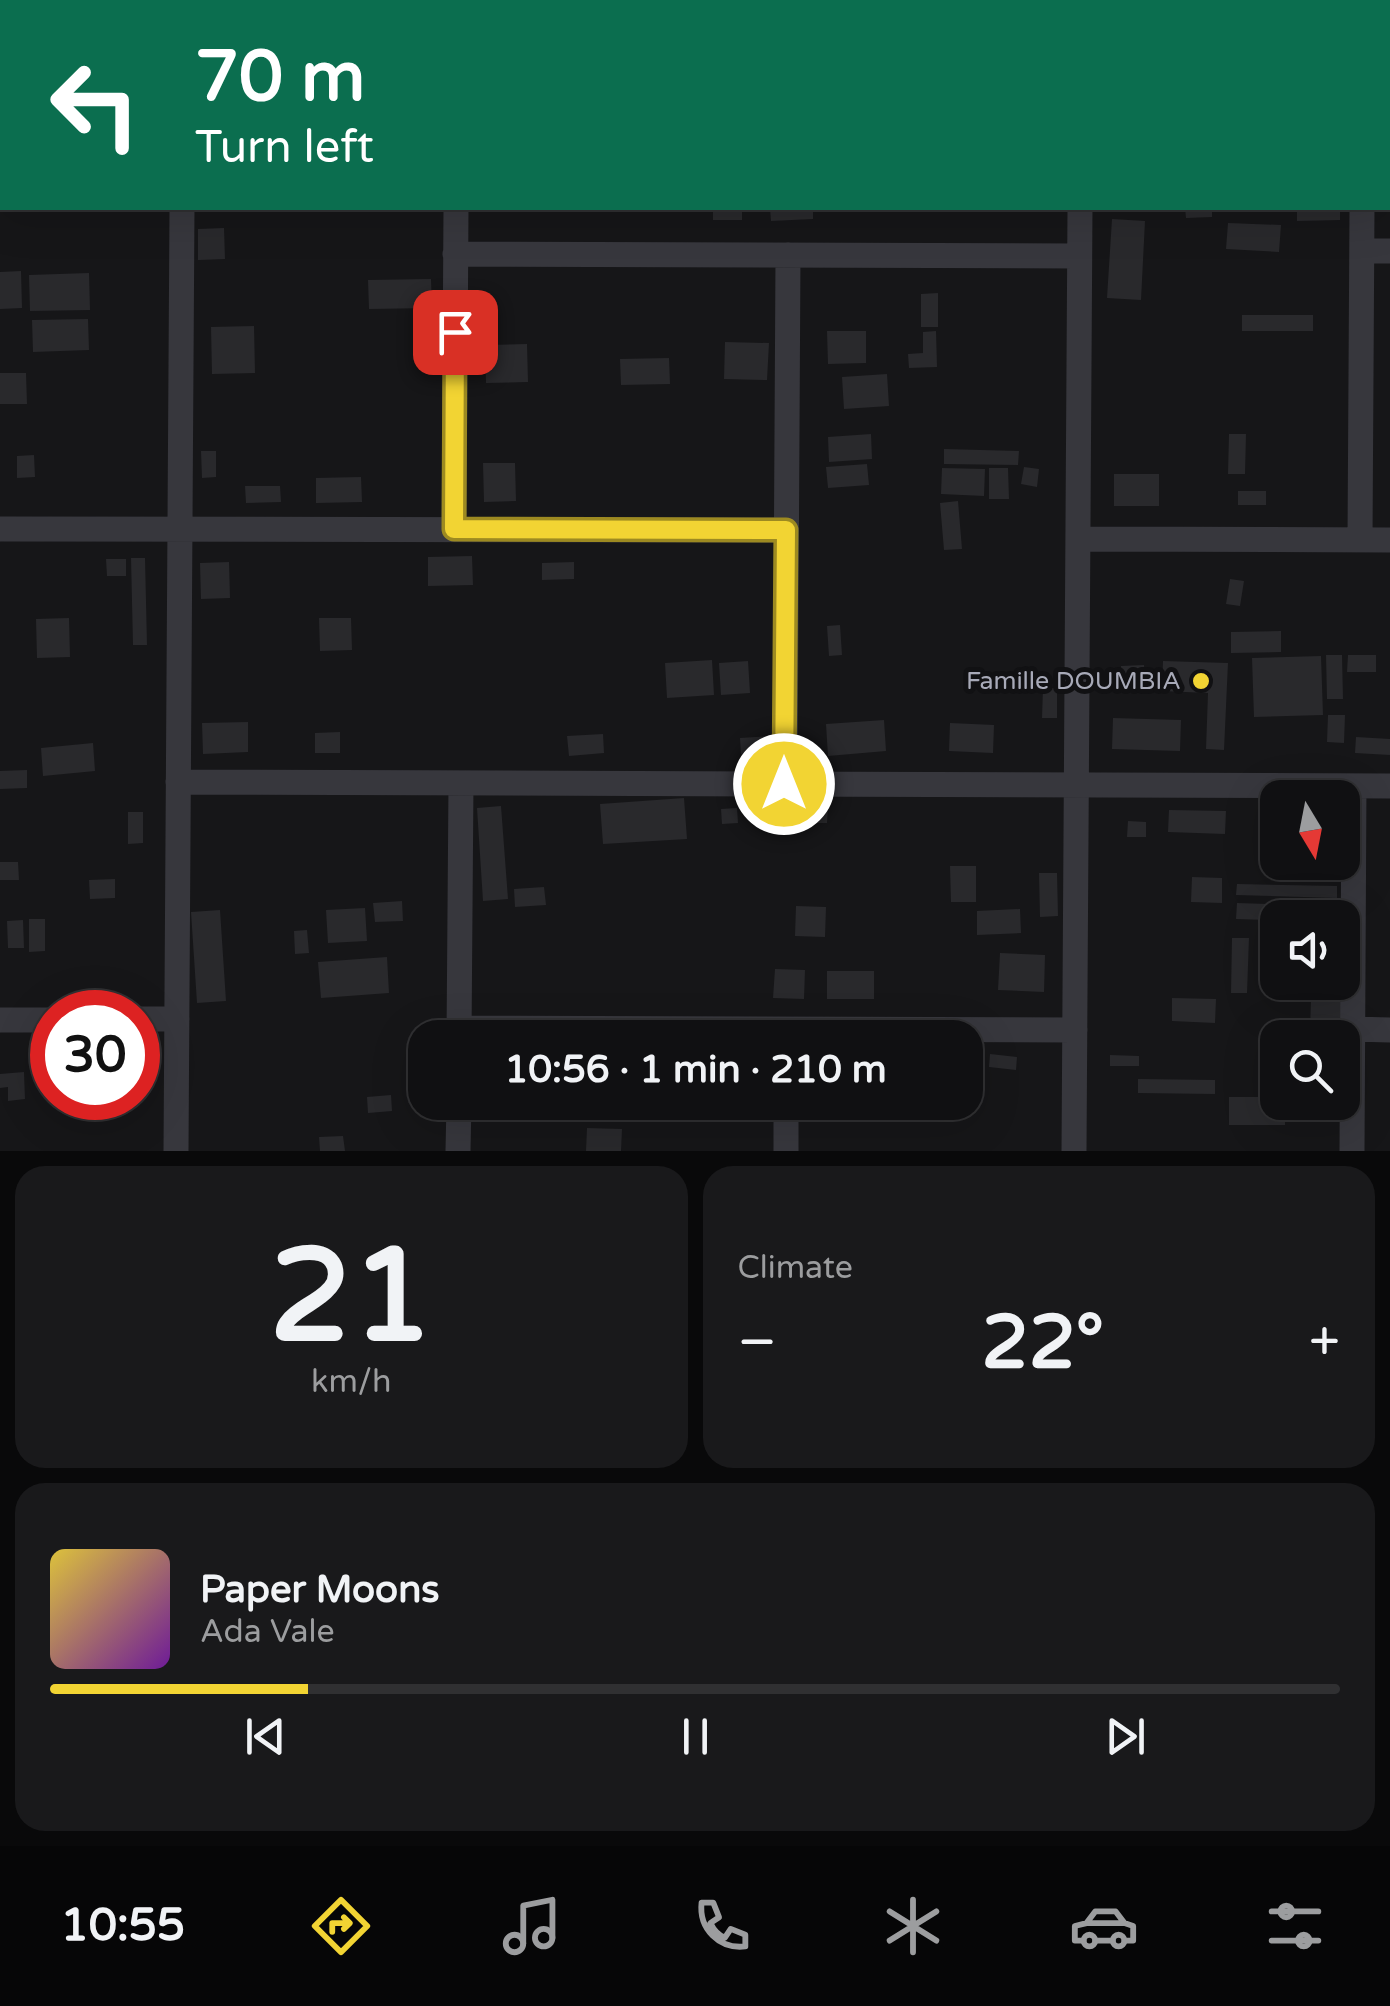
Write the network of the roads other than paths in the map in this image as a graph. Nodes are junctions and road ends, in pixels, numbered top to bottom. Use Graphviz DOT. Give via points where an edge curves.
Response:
graph roads {
  1 [pos="182,210"];
  2 [pos="456,210"];
  3 [pos="1080,210"];
  4 [pos="1362,210"];
  5 [pos="1362,251"];
  6 [pos="1390,251"];
  7 [pos="455,254"];
  8 [pos="788,254"];
  9 [pos="1080,256"];
  10 [pos="0,529"];
  11 [pos="180,529"];
  12 [pos="454,529"];
  13 [pos="786,530"];
  14 [pos="1078,540"];
  15 [pos="1360,540"];
  16 [pos="1390,540"];
  17 [pos="178,782"];
  18 [pos="460,783"];
  19 [pos="784,784"];
  20 [pos="1076,785"];
  21 [pos="1260,786"];
  22 [pos="1360,786"];
  23 [pos="1390,786"];
  24 [pos="1354,880"];
  25 [pos="160,1019"];
  26 [pos="177,1019"];
  27 [pos="0,1020"];
  28 [pos="30,1020"];
  29 [pos="459,1020"];
  30 [pos="1353,1020"];
  31 [pos="1075,1030"];
  32 [pos="1360,1030"];
  33 [pos="1390,1030"];
  34 [pos="983,1031"];
  35 [pos="459,1120"];
  36 [pos="786,1120"];
  37 [pos="1352,1120"];
  38 [pos="176,1151"];
  39 [pos="458,1151"];
  40 [pos="786,1151"];
  41 [pos="1074,1151"];
  42 [pos="1352,1151"];
  1 -- 11 [label="street"];
  2 -- 7 [label="street"];
  3 -- 9 [label="street"];
  4 -- 5 [label="street"];
  5 -- 6 [label="street"];
  5 -- 15 [label="street"];
  7 -- 8 [label="street"];
  7 -- 12 [label="street"];
  8 -- 9 [label="street"];
  8 -- 13 [label="street"];
  9 -- 14 [label="street"];
  10 -- 11 [label="street"];
  11 -- 12 [label="street"];
  11 -- 17 [label="street"];
  12 -- 13 [label="street"];
  13 -- 19 [label="street"];
  14 -- 15 [label="street"];
  14 -- 20 [label="street"];
  15 -- 16 [label="street"];
  17 -- 18 [label="street"];
  17 -- 26 [label="street"];
  18 -- 19 [label="street"];
  18 -- 29 [label="street"];
  19 -- 20 [label="street"];
  20 -- 21 [label="street"];
  20 -- 31 [label="street"];
  22 -- 23 [label="street"];
  24 -- 30 [label="street"];
  25 -- 26 [label="street"];
  26 -- 38 [label="street"];
  27 -- 28 [label="street"];
  31 -- 34 [label="street"];
  31 -- 41 [label="street"];
  32 -- 33 [label="street"];
  35 -- 39 [label="street"];
  36 -- 40 [label="street"];
  37 -- 42 [label="street"];
}
